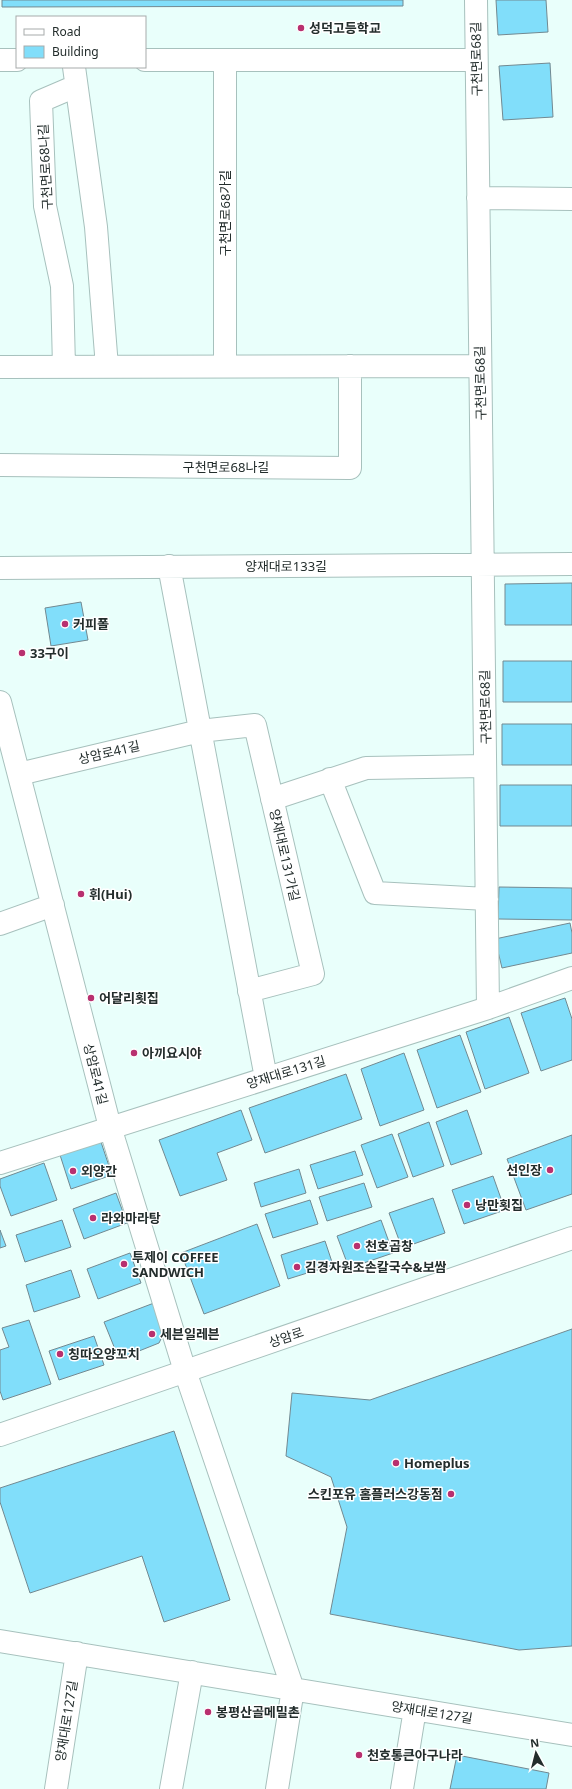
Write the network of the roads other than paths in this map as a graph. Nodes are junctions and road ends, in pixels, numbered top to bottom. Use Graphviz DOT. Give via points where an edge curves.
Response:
graph roads {
  1 [pos="476,0"];
  2 [pos="0,60"];
  3 [pos="16,60"];
  4 [pos="146,60"];
  5 [pos="225,60"];
  6 [pos="476,60"];
  7 [pos="75,77"];
  8 [pos="478,198"];
  9 [pos="572,199"];
  10 [pos="225,366"];
  11 [pos="350,366"];
  12 [pos="480,366"];
  13 [pos="0,367"];
  14 [pos="64,367"];
  15 [pos="107,367"];
  16 [pos="0,465"];
  17 [pos="572,564"];
  18 [pos="483,565"];
  19 [pos="169,566"];
  20 [pos="0,568"];
  21 [pos="0,702"];
  22 [pos="200,731"];
  23 [pos="485,766"];
  24 [pos="19,774"];
  25 [pos="330,779"];
  26 [pos="272,799"];
  27 [pos="487,899"];
  28 [pos="52,905"];
  29 [pos="0,924"];
  30 [pos="572,978"];
  31 [pos="249,991"];
  32 [pos="488,1008"];
  33 [pos="266,1078"];
  34 [pos="110,1127"];
  35 [pos="0,1163"];
  36 [pos="572,1238"];
  37 [pos="185,1371"];
  38 [pos="0,1435"];
  39 [pos="0,1641"];
  40 [pos="77,1653"];
  41 [pos="192,1672"];
  42 [pos="293,1689"];
  43 [pos="416,1709"];
  44 [pos="572,1735"];
  45 [pos="56,1789"];
  46 [pos="171,1789"];
  47 [pos="277,1789"];
  48 [pos="402,1789"];
  1 -- 6 [label="street, 구천면로68길"];
  2 -- 3 [label="street"];
  4 -- 5 [label="street"];
  5 -- 6 [label="street"];
  5 -- 10 [label="street, 구천면로68가길"];
  6 -- 8 [label="street, 구천면로68길"];
  7 -- 14 [label="street, 구천면로68나길" via="41,101 45,206 62,286"];
  7 -- 15 [label="street" via="96,227"];
  8 -- 9 [label="street"];
  8 -- 12 [label="street, 구천면로68길"];
  10 -- 11 [label="street"];
  10 -- 15 [label="street"];
  11 -- 12 [label="street"];
  11 -- 16 [label="street, 구천면로68나길" via="350,468"];
  12 -- 18 [label="street, 구천면로68길"];
  13 -- 14 [label="street"];
  14 -- 15 [label="street"];
  17 -- 18 [label="street, 양재대로133길"];
  18 -- 19 [label="street, 양재대로133길"];
  18 -- 23 [label="street, 구천면로68길"];
  19 -- 20 [label="street, 양재대로133길"];
  19 -- 22 [label="street"];
  21 -- 24 [label="street, 상암로41길"];
  22 -- 24 [label="street, 상암로41길"];
  22 -- 26 [label="street, 양재대로131가길" via="255,725"];
  22 -- 31 [label="street"];
  23 -- 25 [label="street" via="366,768"];
  23 -- 27 [label="street, 구천면로68길"];
  24 -- 28 [label="street, 상암로41길"];
  25 -- 26 [label="street"];
  25 -- 27 [label="street" via="375,893"];
  26 -- 31 [label="street, 양재대로131가길" via="313,974"];
  27 -- 32 [label="street, 구천면로68길"];
  28 -- 29 [label="street"];
  28 -- 34 [label="street, 상암로41길"];
  30 -- 32 [label="street, 양재대로131길"];
  31 -- 33 [label="street"];
  32 -- 33 [label="street, 양재대로131길"];
  33 -- 34 [label="street, 양재대로131길"];
  34 -- 35 [label="street, 양재대로131길"];
  34 -- 37 [label="street, 상암로41길"];
  36 -- 37 [label="street, 상암로"];
  37 -- 38 [label="street, 상암로"];
  37 -- 42 [label="street, 상암로41길"];
  39 -- 40 [label="street, 양재대로127길"];
  40 -- 41 [label="street, 양재대로127길"];
  40 -- 45 [label="street, 양재대로127길"];
  41 -- 42 [label="street, 양재대로127길"];
  41 -- 46 [label="street"];
  42 -- 43 [label="street, 양재대로127길"];
  42 -- 47 [label="street"];
  43 -- 44 [label="street, 양재대로127길"];
  43 -- 48 [label="street"];
}
